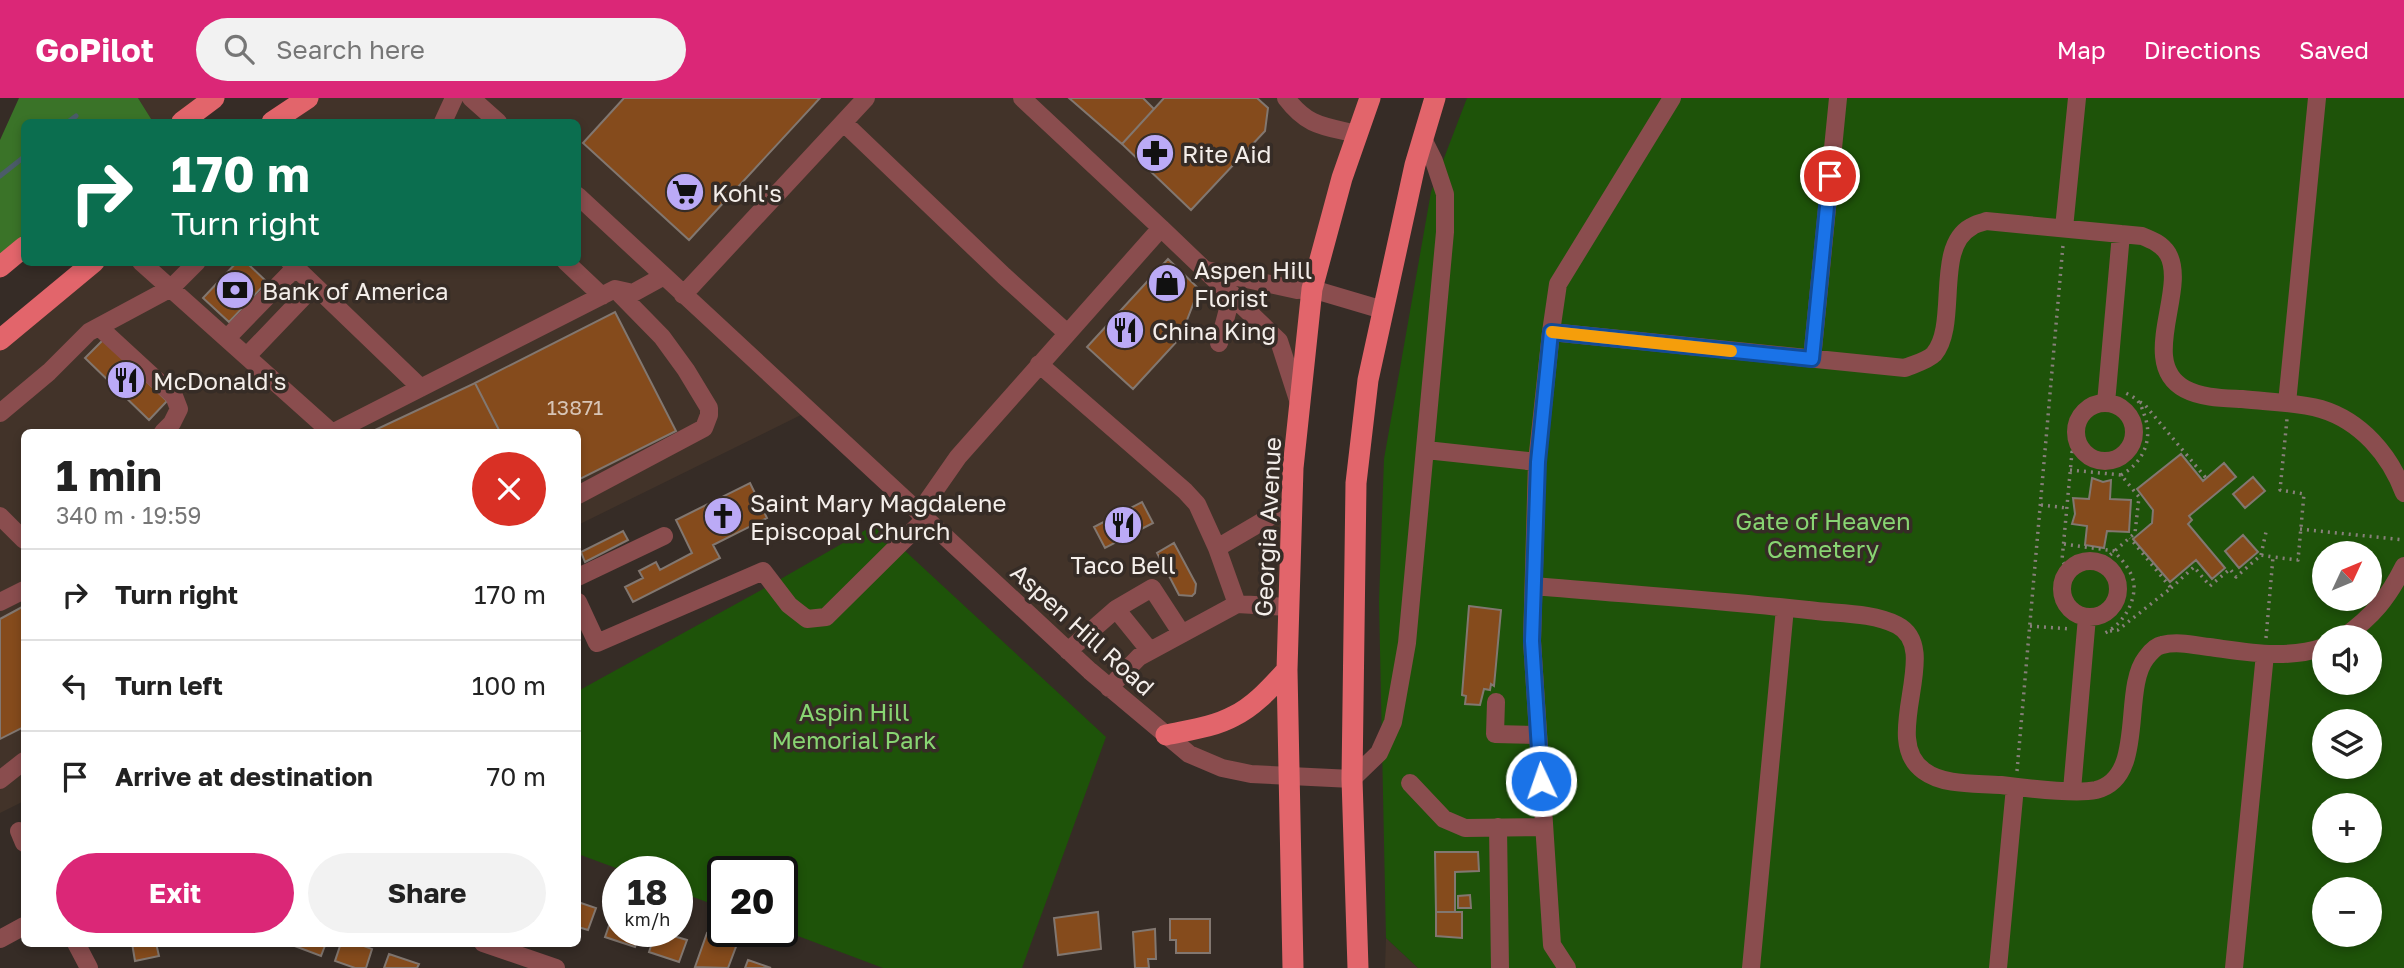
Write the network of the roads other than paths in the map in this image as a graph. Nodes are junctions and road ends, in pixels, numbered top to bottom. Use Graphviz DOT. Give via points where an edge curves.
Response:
graph roads {
  1 [pos="308,98"];
  2 [pos="454,98"];
  3 [pos="471,98"];
  4 [pos="866,98"];
  5 [pos="1022,98"];
  6 [pos="1286,98"];
  7 [pos="1308,98"];
  8 [pos="1370,98"];
  9 [pos="1435,98"];
  10 [pos="1672,98"];
  11 [pos="1838,98"];
  12 [pos="2077,98"];
  13 [pos="2318,98"];
  14 [pos="1302,117"];
  15 [pos="276,119"];
  16 [pos="444,119"];
  17 [pos="495,119"];
  18 [pos="844,123"];
  19 [pos="1357,134"];
  20 [pos="1423,139"];
  21 [pos="581,199"];
  22 [pos="1161,228"];
  23 [pos="2064,228"];
  24 [pos="2121,234"];
  25 [pos="21,250"];
  26 [pos="89,266"];
  27 [pos="146,266"];
  28 [pos="193,266"];
  29 [pos="291,266"];
  30 [pos="293,266"];
  31 [pos="572,266"];
  32 [pos="0,267"];
  33 [pos="1206,270"];
  34 [pos="664,276"];
  35 [pos="314,286"];
  36 [pos="171,288"];
  37 [pos="1312,289"];
  38 [pos="609,292"];
  39 [pos="1232,294"];
  40 [pos="683,295"];
  41 [pos="1383,310"];
  42 [pos="99,327"];
  43 [pos="1551,332"];
  44 [pos="1067,333"];
  45 [pos="227,338"];
  46 [pos="0,340"];
  47 [pos="1219,343"];
  48 [pos="247,356"];
  49 [pos="1812,359"];
  50 [pos="1040,364"];
  51 [pos="421,388"];
  52 [pos="2107,395"];
  53 [pos="2288,403"];
  54 [pos="1300,406"];
  55 [pos="0,413"];
  56 [pos="166,429"];
  57 [pos="329,429"];
  58 [pos="338,429"];
  59 [pos="1426,450"];
  60 [pos="1538,462"];
  61 [pos="581,493"];
  62 [pos="2404,493"];
  63 [pos="1292,504"];
  64 [pos="0,516"];
  65 [pos="922,516"];
  66 [pos="664,536"];
  67 [pos="21,537"];
  68 [pos="1217,548"];
  69 [pos="2404,566"];
  70 [pos="581,576"];
  71 [pos="1534,586"];
  72 [pos="21,592"];
  73 [pos="0,602"];
  74 [pos="1237,604"];
  75 [pos="1289,607"];
  76 [pos="581,608"];
  77 [pos="1785,608"];
  78 [pos="1116,609"];
  79 [pos="2361,625"];
  80 [pos="2086,629"];
  81 [pos="1182,634"];
  82 [pos="1068,651"];
  83 [pos="1150,651"];
  84 [pos="2312,651"];
  85 [pos="2265,654"];
  86 [pos="1287,670"];
  87 [pos="1109,688"];
  88 [pos="1496,702"];
  89 [pos="1166,735"];
  90 [pos="1538,735"];
  91 [pos="21,763"];
  92 [pos="1288,777"];
  93 [pos="1352,779"];
  94 [pos="0,780"];
  95 [pos="1410,783"];
  96 [pos="2015,787"];
  97 [pos="2072,790"];
  98 [pos="1498,827"];
  99 [pos="1544,827"];
  100 [pos="21,928"];
  101 [pos="0,939"];
  102 [pos="78,947"];
  103 [pos="496,947"];
  104 [pos="89,968"];
  105 [pos="556,968"];
  106 [pos="1293,968"];
  107 [pos="1358,968"];
  108 [pos="1500,968"];
  109 [pos="1567,968"];
  110 [pos="1751,968"];
  111 [pos="1998,968"];
  112 [pos="2234,968"];
  1 -- 15 [label="main road"];
  2 -- 16 [label="street"];
  3 -- 17 [label="street"];
  4 -- 18 [label="street"];
  5 -- 22 [label="street"];
  6 -- 14 [label="street"];
  7 -- 14 [label="street"];
  8 -- 19 [label="main road, Georgia Avenue"];
  9 -- 20 [label="main road"];
  10 -- 43 [label="street" via="1558,284"];
  11 -- 49 [label="street"];
  12 -- 23 [label="street"];
  13 -- 53 [label="street"];
  14 -- 19 [label="street"];
  18 -- 40 [label="street"];
  18 -- 44 [label="street"];
  19 -- 37 [label="main road, Georgia Avenue"];
  20 -- 41 [label="main road"];
  20 -- 59 [label="street" via="1445,194 1446,232"];
  21 -- 34 [label="street, Aspen Hill Road"];
  22 -- 33 [label="street"];
  22 -- 44 [label="street"];
  23 -- 24 [label="street"];
  23 -- 49 [label="street" via="1986,221 1969,227 1950,259 1944,338 1933,355 1920,362 1905,368"];
  24 -- 52 [label="street"];
  24 -- 53 [label="street" via="2157,242 2173,271 2163,354 2169,374 2184,388 2210,397"];
  25 -- 32 [label="main road"];
  26 -- 46 [label="main road"];
  27 -- 36 [label="street"];
  28 -- 36 [label="street"];
  29 -- 45 [label="street"];
  30 -- 35 [label="street"];
  31 -- 38 [label="street"];
  33 -- 37 [label="street" via="1297,290"];
  33 -- 39 [label="street"];
  34 -- 38 [label="street" via="633,293"];
  34 -- 40 [label="street, Aspen Hill Road"];
  35 -- 48 [label="street"];
  35 -- 51 [label="street"];
  36 -- 42 [label="street"];
  36 -- 45 [label="street"];
  37 -- 41 [label="street"];
  37 -- 54 [label="main road, Georgia Avenue"];
  38 -- 51 [label="street"];
  38 -- 61 [label="street" via="662,337 701,394 709,415 704,428"];
  39 -- 47 [label="street"];
  39 -- 54 [label="street" via="1279,341"];
  40 -- 65 [label="street, Aspen Hill Road"];
  41 -- 93 [label="main road" via="1368,380 1356,483"];
  42 -- 55 [label="street"];
  42 -- 56 [label="street" via="174,396 179,410"];
  43 -- 49 [label="street"];
  43 -- 60 [label="street"];
  44 -- 50 [label="street"];
  45 -- 48 [label="street"];
  48 -- 57 [label="street"];
  50 -- 65 [label="street" via="958,457"];
  50 -- 68 [label="street" via="1185,491 1197,504"];
  51 -- 58 [label="street"];
  52 -- 52 [label="street" via="2130,417 2134,436 2126,453 2099,461 2078,443 2077,424 2081,415"];
  53 -- 62 [label="street" via="2322,409 2373,440 2395,469"];
  54 -- 63 [label="main road, Georgia Avenue"];
  59 -- 60 [label="street"];
  59 -- 93 [label="street" via="1407,643 1393,722 1379,753"];
  60 -- 71 [label="street"];
  63 -- 68 [label="street"];
  63 -- 75 [label="main road, Georgia Avenue"];
  64 -- 67 [label="street"];
  65 -- 76 [label="street" via="826,617 807,619 789,605 763,571 597,643"];
  65 -- 82 [label="street, Aspen Hill Road"];
  66 -- 70 [label="street"];
  68 -- 74 [label="street"];
  69 -- 79 [label="street" via="2392,589"];
  71 -- 77 [label="street"];
  71 -- 90 [label="street"];
  72 -- 73 [label="street"];
  74 -- 75 [label="street"];
  74 -- 81 [label="street"];
  75 -- 86 [label="main road, Georgia Avenue"];
  77 -- 96 [label="street" via="1878,618 1899,626 1915,655 1906,733 1910,757 1943,780"];
  77 -- 110 [label="street"];
  78 -- 81 [label="street" via="1152,589"];
  78 -- 82 [label="street"];
  78 -- 83 [label="street"];
  80 -- 80 [label="street" via="2116,601 2118,592 2107,557 2083,561 2064,577 2062,595"];
  80 -- 97 [label="street"];
  81 -- 83 [label="street"];
  82 -- 87 [label="street, Aspen Hill Road"];
  83 -- 87 [label="street"];
  84 -- 85 [label="street"];
  85 -- 97 [label="street" via="2181,643 2159,645 2144,660 2136,681 2129,751 2117,777 2098,790"];
  85 -- 112 [label="street"];
  86 -- 89 [label="main road" via="1233,717"];
  86 -- 92 [label="main road, Georgia Avenue"];
  87 -- 89 [label="street, Aspen Hill Road"];
  88 -- 90 [label="street" via="1495,734"];
  89 -- 92 [label="street, Aspen Hill Road" via="1189,754 1222,768"];
  90 -- 99 [label="street"];
  91 -- 94 [label="street"];
  92 -- 93 [label="street, Aspen Hill Road"];
  92 -- 106 [label="main road, Georgia Avenue"];
  93 -- 107 [label="main road"];
  95 -- 98 [label="street" via="1444,819 1465,828"];
  96 -- 97 [label="street"];
  96 -- 111 [label="street"];
  98 -- 99 [label="street"];
  98 -- 108 [label="street"];
  99 -- 109 [label="street" via="1552,945"];
  100 -- 101 [label="street"];
  102 -- 104 [label="street"];
  103 -- 105 [label="street"];
}
